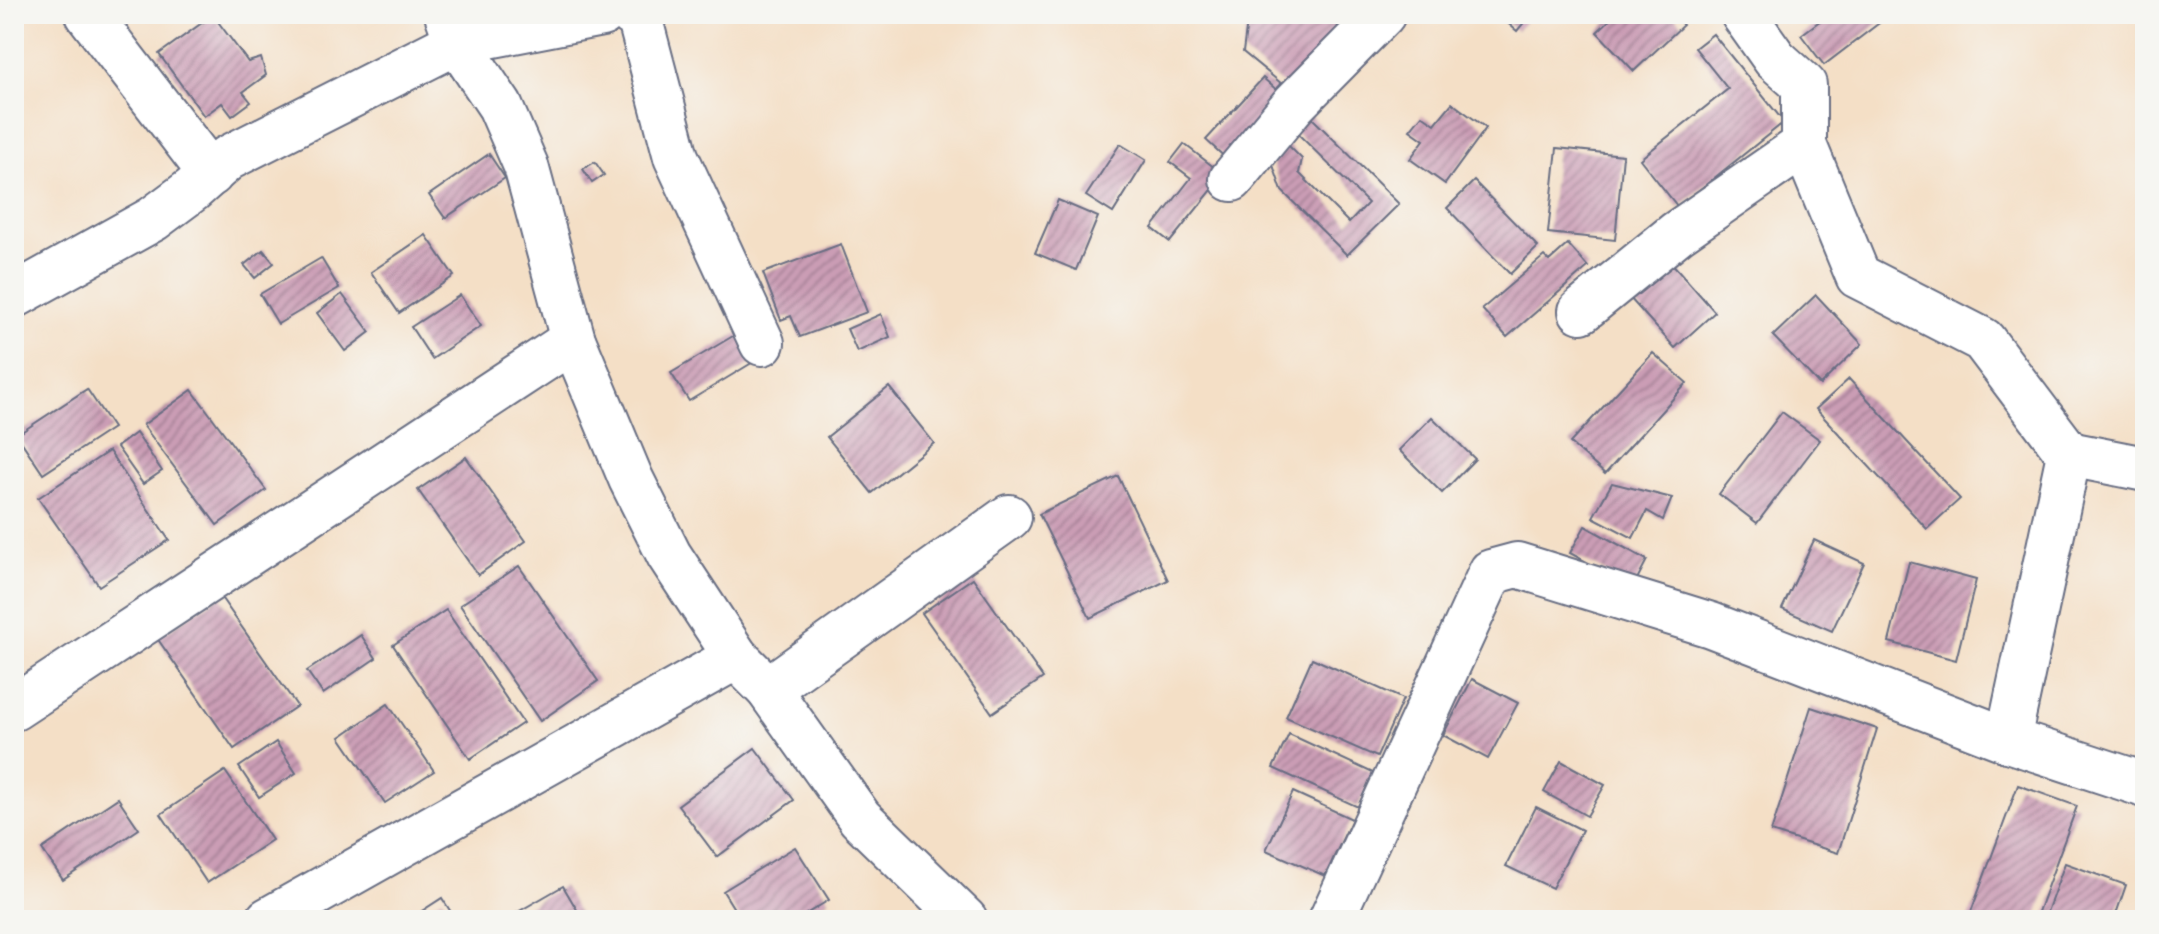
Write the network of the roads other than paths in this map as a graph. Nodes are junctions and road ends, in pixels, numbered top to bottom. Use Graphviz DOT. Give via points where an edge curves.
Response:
graph roads {
  1 [pos="88,14"];
  2 [pos="602,14"];
  3 [pos="632,14"];
  4 [pos="1383,14"];
  5 [pos="1743,14"];
  6 [pos="452,28"];
  7 [pos="1804,145"];
  8 [pos="211,174"];
  9 [pos="1232,179"];
  10 [pos="14,296"];
  11 [pos="1581,311"];
  12 [pos="573,340"];
  13 [pos="762,343"];
  14 [pos="2069,454"];
  15 [pos="2145,469"];
  16 [pos="1009,517"];
  17 [pos="736,657"];
  18 [pos="768,689"];
  19 [pos="14,708"];
  20 [pos="2008,740"];
  21 [pos="2145,785"];
  22 [pos="268,920"];
  23 [pos="965,920"];
  24 [pos="1331,920"];
  1 -- 8 [label="street"];
  2 -- 6 [label="street"];
  3 -- 13 [label="street" via="639,16 646,38 676,157"];
  4 -- 9 [label="street" via="1294,104"];
  5 -- 7 [label="street" via="1775,59 1804,85"];
  6 -- 8 [label="street" via="228,158"];
  6 -- 12 [label="street" via="500,106 526,166"];
  7 -- 11 [label="street" via="1677,233"];
  7 -- 14 [label="street" via="1858,276 1983,340"];
  8 -- 10 [label="street" via="153,219"];
  12 -- 17 [label="street" via="669,555"];
  12 -- 19 [label="street"];
  14 -- 15 [label="street"];
  14 -- 20 [label="street"];
  16 -- 18 [label="street"];
  17 -- 18 [label="street"];
  17 -- 22 [label="street"];
  18 -- 23 [label="street" via="860,818"];
  20 -- 21 [label="street"];
  20 -- 24 [label="street" via="1711,625 1517,565 1491,572"];
}
